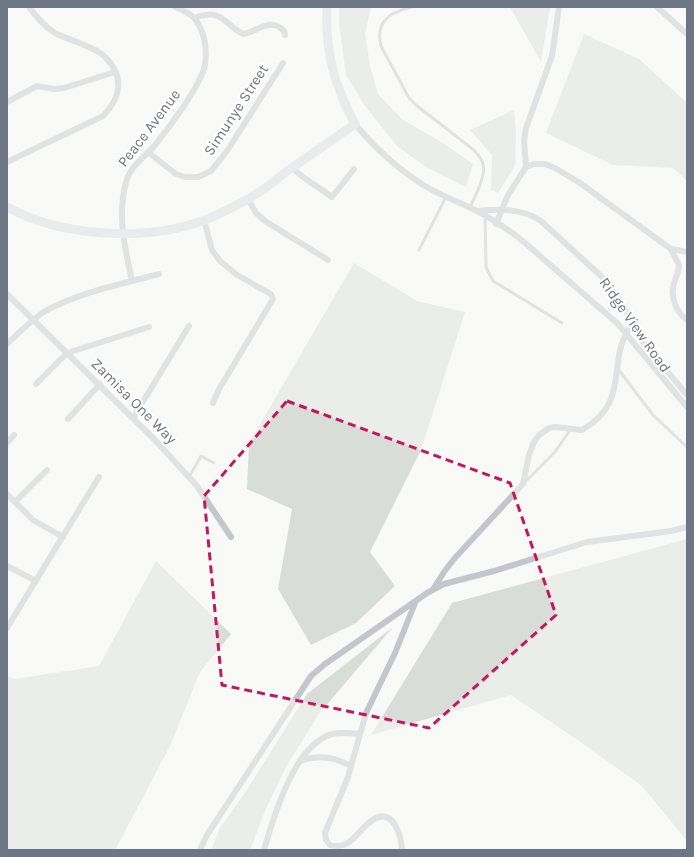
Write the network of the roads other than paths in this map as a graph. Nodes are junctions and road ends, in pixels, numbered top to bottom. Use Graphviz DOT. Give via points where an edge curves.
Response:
graph roads {
  1 [pos="29,7"];
  2 [pos="175,7"];
  3 [pos="327,7"];
  4 [pos="412,7"];
  5 [pos="559,7"];
  6 [pos="657,7"];
  7 [pos="195,18"];
  8 [pos="687,34"];
  9 [pos="285,35"];
  10 [pos="283,63"];
  11 [pos="115,72"];
  12 [pos="7,102"];
  13 [pos="355,124"];
  14 [pos="148,152"];
  15 [pos="7,162"];
  16 [pos="526,166"];
  17 [pos="292,168"];
  18 [pos="354,169"];
  19 [pos="446,197"];
  20 [pos="248,199"];
  21 [pos="7,207"];
  22 [pos="470,208"];
  23 [pos="502,210"];
  24 [pos="485,213"];
  25 [pos="204,220"];
  26 [pos="496,224"];
  27 [pos="122,233"];
  28 [pos="671,249"];
  29 [pos="419,250"];
  30 [pos="687,252"];
  31 [pos="328,260"];
  32 [pos="159,274"];
  33 [pos="132,281"];
  34 [pos="7,294"];
  35 [pos="34,319"];
  36 [pos="687,320"];
  37 [pos="562,323"];
  38 [pos="633,323"];
  39 [pos="149,326"];
  40 [pos="189,326"];
  41 [pos="625,333"];
  42 [pos="7,344"];
  43 [pos="67,353"];
  44 [pos="617,368"];
  45 [pos="36,384"];
  46 [pos="100,384"];
  47 [pos="687,396"];
  48 [pos="213,403"];
  49 [pos="687,407"];
  50 [pos="133,418"];
  51 [pos="68,419"];
  52 [pos="570,430"];
  53 [pos="14,435"];
  54 [pos="7,442"];
  55 [pos="687,447"];
  56 [pos="214,463"];
  57 [pos="47,470"];
  58 [pos="99,477"];
  59 [pos="189,477"];
  60 [pos="523,484"];
  61 [pos="7,494"];
  62 [pos="15,502"];
  63 [pos="687,527"];
  64 [pos="63,537"];
  65 [pos="231,537"];
  66 [pos="7,566"];
  67 [pos="36,581"];
  68 [pos="434,588"];
  69 [pos="416,602"];
  70 [pos="7,628"];
  71 [pos="359,734"];
  72 [pos="300,761"];
  73 [pos="351,766"];
  74 [pos="200,850"];
  75 [pos="264,850"];
  76 [pos="402,850"];
  1 -- 11 [label="street" via="51,30 105,56"];
  2 -- 7 [label="street"];
  3 -- 13 [label="street, Ridge View Road" via="330,59 342,100"];
  4 -- 22 [label="lane" via="395,12 382,23 379,38 381,46 409,98 475,151 482,160 483,175"];
  5 -- 16 [label="street" via="552,56 526,128"];
  6 -- 8 [label="street"];
  7 -- 9 [label="street" via="204,14 221,17 243,34 263,25 278,27"];
  7 -- 14 [label="street, Peace Avenue" via="205,42 203,73 164,134"];
  10 -- 14 [label="street, Simunye Street" via="227,151 211,170 198,177 185,177 176,174"];
  11 -- 12 [label="street" via="64,88 37,86"];
  11 -- 15 [label="street" via="119,86 117,97 103,116"];
  13 -- 17 [label="street"];
  13 -- 19 [label="street, Ridge View Road" via="376,149 399,170"];
  14 -- 27 [label="street, Peace Avenue" via="134,165 126,182"];
  16 -- 23 [label="street" via="513,185"];
  16 -- 28 [label="street" via="545,164 555,168 580,183"];
  17 -- 18 [label="street" via="332,197"];
  17 -- 20 [label="street"];
  19 -- 22 [label="street, Ridge View Road"];
  19 -- 29 [label="lane"];
  20 -- 25 [label="street"];
  20 -- 31 [label="street" via="256,213 265,221"];
  21 -- 27 [label="street" via="48,224 80,230"];
  22 -- 24 [label="street, Ridge View Road"];
  23 -- 24 [label="street, Ridge View Road"];
  23 -- 26 [label="street"];
  23 -- 38 [label="street, Ridge View Road" via="526,213 541,221 601,276 620,300"];
  24 -- 26 [label="street, Ridge View Road"];
  24 -- 37 [label="lane" via="486,267 493,281"];
  25 -- 27 [label="street" via="157,231"];
  25 -- 48 [label="street" via="212,250 220,261 273,297"];
  26 -- 41 [label="street, Ridge View Road" via="515,234 617,323"];
  27 -- 33 [label="street, Peace Avenue"];
  28 -- 30 [label="street"];
  28 -- 36 [label="street" via="679,264 673,287 675,303"];
  32 -- 33 [label="street"];
  33 -- 35 [label="street" via="74,298"];
  34 -- 35 [label="street, Zamisa One Way"];
  35 -- 42 [label="street"];
  35 -- 43 [label="street, Zamisa One Way"];
  38 -- 41 [label="street"];
  38 -- 47 [label="street, Ridge View Road" via="643,342"];
  39 -- 43 [label="street"];
  40 -- 50 [label="street"];
  41 -- 44 [label="street"];
  41 -- 49 [label="street, Ridge View Road"];
  43 -- 45 [label="street"];
  43 -- 46 [label="street, Zamisa One Way"];
  44 -- 52 [label="street" via="614,394 605,411 582,430"];
  44 -- 55 [label="lane" via="653,414"];
  46 -- 50 [label="street, Zamisa One Way"];
  46 -- 51 [label="street"];
  50 -- 59 [label="street, Zamisa One Way"];
  52 -- 60 [label="lane" via="554,452"];
  52 -- 60 [label="street" via="555,427 539,435 529,455"];
  53 -- 54 [label="street"];
  56 -- 59 [label="lane" via="201,456"];
  57 -- 62 [label="street"];
  58 -- 64 [label="street"];
  59 -- 65 [label="street, Zamisa One Way"];
  60 -- 68 [label="street" via="454,559"];
  61 -- 62 [label="street"];
  62 -- 64 [label="street" via="41,526"];
  63 -- 68 [label="street" via="587,542 528,562"];
  64 -- 67 [label="street"];
  66 -- 67 [label="street"];
  67 -- 70 [label="street"];
  68 -- 69 [label="street"];
  69 -- 71 [label="street"];
  69 -- 74 [label="street" via="311,676 206,835"];
  71 -- 72 [label="street" via="331,734 312,746"];
  71 -- 73 [label="street"];
  72 -- 73 [label="street" via="330,757"];
  72 -- 75 [label="street" via="283,796"];
  73 -- 76 [label="street" via="327,826 326,840 330,845 341,846 357,837 379,817 386,818 398,828"];
}
